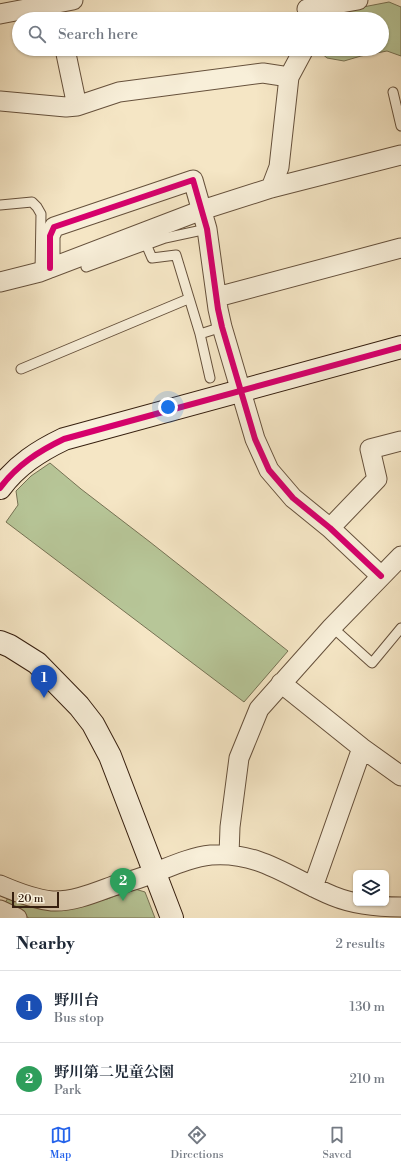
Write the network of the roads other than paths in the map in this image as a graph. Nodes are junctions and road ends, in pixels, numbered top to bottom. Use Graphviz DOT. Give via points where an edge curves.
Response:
graph roads {
  1 [pos="358,0"];
  2 [pos="60,6"];
  3 [pos="307,9"];
  4 [pos="12,12"];
  5 [pos="15,12"];
  6 [pos="0,14"];
  7 [pos="66,56"];
  8 [pos="300,56"];
  9 [pos="289,77"];
  10 [pos="394,92"];
  11 [pos="0,101"];
  12 [pos="77,106"];
  13 [pos="401,126"];
  14 [pos="401,155"];
  15 [pos="271,188"];
  16 [pos="0,205"];
  17 [pos="202,210"];
  18 [pos="207,229"];
  19 [pos="146,244"];
  20 [pos="401,248"];
  21 [pos="86,267"];
  22 [pos="45,270"];
  23 [pos="0,282"];
  24 [pos="217,297"];
  25 [pos="188,299"];
  26 [pos="222,327"];
  27 [pos="200,334"];
  28 [pos="401,347"];
  29 [pos="21,369"];
  30 [pos="210,378"];
  31 [pos="242,391"];
  32 [pos="401,441"];
  33 [pos="0,488"];
  34 [pos="330,528"];
  35 [pos="401,556"];
  36 [pos="381,576"];
  37 [pos="332,627"];
  38 [pos="401,628"];
  39 [pos="0,642"];
  40 [pos="281,683"];
  41 [pos="362,748"];
  42 [pos="401,776"];
  43 [pos="229,855"];
  44 [pos="155,873"];
  45 [pos="0,885"];
  46 [pos="313,887"];
  47 [pos="401,907"];
  48 [pos="0,910"];
  49 [pos="17,918"];
  50 [pos="172,918"];
  1 -- 3 [label="street"];
  2 -- 5 [label="street"];
  4 -- 6 [label="street"];
  7 -- 12 [label="street"];
  8 -- 9 [label="street"];
  9 -- 12 [label="street" via="263,73 119,92"];
  9 -- 15 [label="street" via="279,167"];
  10 -- 13 [label="lane"];
  11 -- 12 [label="street"];
  14 -- 15 [label="street"];
  15 -- 17 [label="street"];
  16 -- 22 [label="lane" via="32,202 37,206 41,214"];
  17 -- 18 [label="street"];
  17 -- 22 [label="street"];
  17 -- 22 [label="street" via="193,180 54,227 50,236"];
  18 -- 19 [label="lane"];
  18 -- 24 [label="street"];
  19 -- 21 [label="lane"];
  19 -- 25 [label="lane" via="152,258 176,255"];
  20 -- 24 [label="street"];
  22 -- 23 [label="street"];
  24 -- 26 [label="street"];
  25 -- 27 [label="lane"];
  25 -- 29 [label="lane"];
  26 -- 27 [label="lane"];
  26 -- 31 [label="street"];
  27 -- 30 [label="lane"];
  28 -- 31 [label="street"];
  31 -- 33 [label="street" via="64,439 26,461"];
  31 -- 34 [label="street" via="255,439 269,470 293,498"];
  32 -- 34 [label="street" via="370,449 377,479"];
  34 -- 36 [label="street"];
  35 -- 36 [label="street"];
  36 -- 37 [label="street"];
  37 -- 38 [label="lane" via="372,663"];
  37 -- 40 [label="street"];
  39 -- 44 [label="street" via="37,663 93,724 110,756"];
  40 -- 41 [label="street"];
  40 -- 43 [label="street" via="259,709 239,758"];
  41 -- 42 [label="street"];
  41 -- 46 [label="street"];
  43 -- 44 [label="street" via="211,855 186,861"];
  43 -- 46 [label="street" via="257,860"];
  44 -- 45 [label="street" via="78,898 53,901 29,896"];
  44 -- 50 [label="street"];
  46 -- 47 [label="street" via="359,904"];
  48 -- 49 [label="street"];
}
